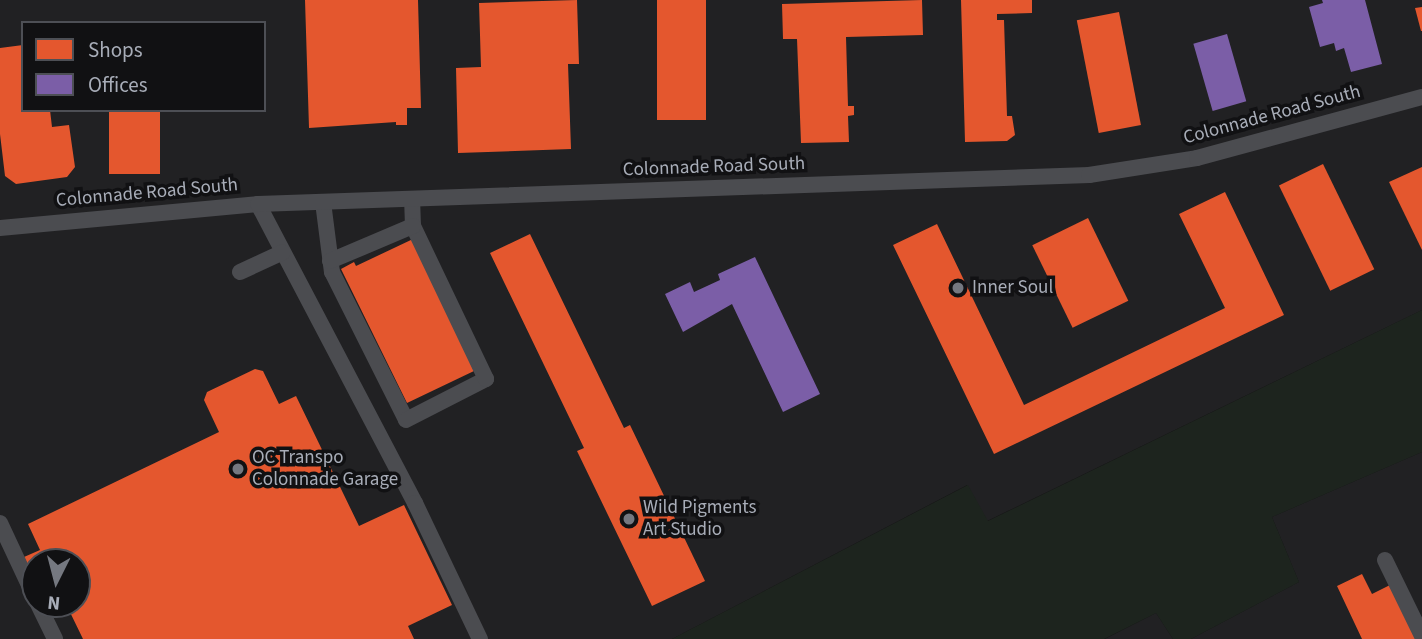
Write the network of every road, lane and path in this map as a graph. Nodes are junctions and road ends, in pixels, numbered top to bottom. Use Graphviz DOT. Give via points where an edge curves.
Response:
graph roads {
  1 [pos="1422,97"];
  2 [pos="412,199"];
  3 [pos="323,202"];
  4 [pos="258,204"];
  5 [pos="413,226"];
  6 [pos="0,228"];
  7 [pos="283,252"];
  8 [pos="330,261"];
  9 [pos="240,272"];
  10 [pos="0,523"];
  11 [pos="1385,560"];
  12 [pos="21,568"];
  13 [pos="45,618"];
  14 [pos="1422,636"];
  15 [pos="55,639"];
  16 [pos="480,639"];
  1 -- 2 [label="street, Colonnade Road South" via="1197,158 1089,175"];
  2 -- 3 [label="street, Colonnade Road South"];
  2 -- 5 [label="street"];
  3 -- 4 [label="street, Colonnade Road South"];
  3 -- 8 [label="street"];
  4 -- 6 [label="street, Colonnade Road South"];
  4 -- 7 [label="street"];
  5 -- 8 [label="street"];
  5 -- 8 [label="street" via="486,379 406,420"];
  7 -- 9 [label="street"];
  7 -- 16 [label="street" via="415,503"];
  10 -- 12 [label="street"];
  11 -- 14 [label="street"];
  13 -- 15 [label="street"];
}
